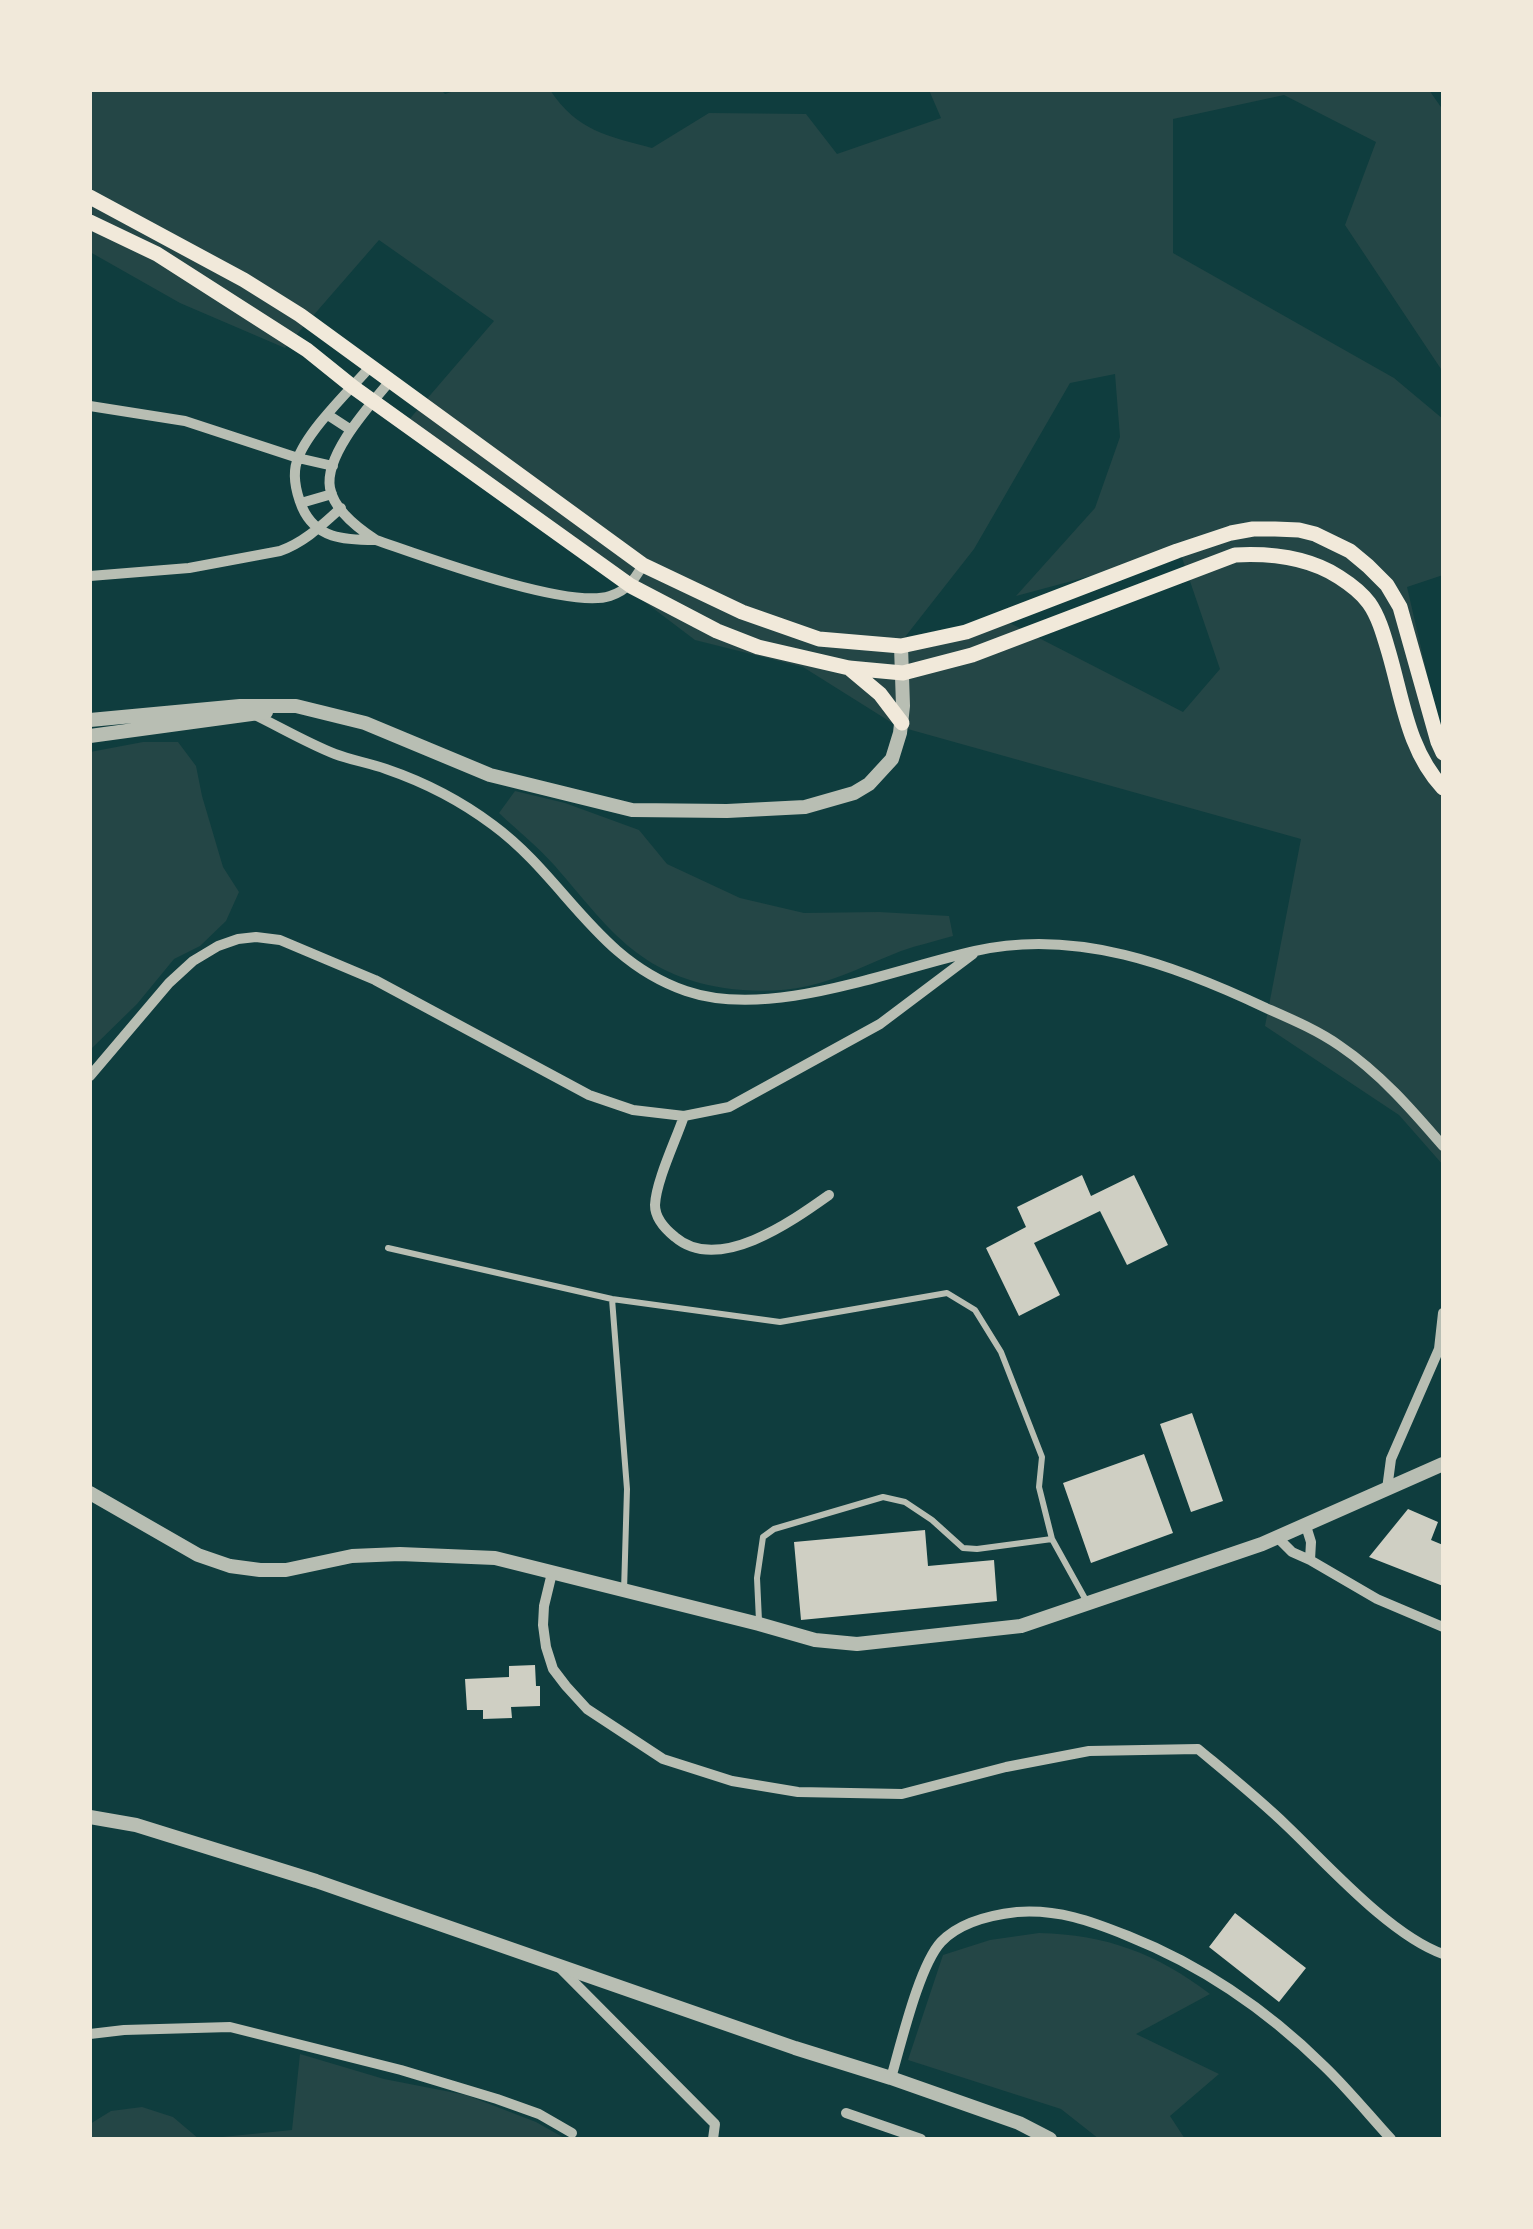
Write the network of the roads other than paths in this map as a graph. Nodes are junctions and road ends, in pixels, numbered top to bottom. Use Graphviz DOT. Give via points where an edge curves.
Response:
graph roads {
  1 [pos="90,197"];
  2 [pos="90,222"];
  3 [pos="370,367"];
  4 [pos="390,381"];
  5 [pos="353,387"];
  6 [pos="373,401"];
  7 [pos="90,406"];
  8 [pos="328,415"];
  9 [pos="351,430"];
  10 [pos="298,458"];
  11 [pos="333,466"];
  12 [pos="332,494"];
  13 [pos="301,504"];
  14 [pos="341,508"];
  15 [pos="318,528"];
  16 [pos="376,540"];
  17 [pos="644,565"];
  18 [pos="90,576"];
  19 [pos="1387,585"];
  20 [pos="631,586"];
  21 [pos="1369,603"];
  22 [pos="902,646"];
  23 [pos="849,668"];
  24 [pos="903,674"];
  25 [pos="240,706"];
  26 [pos="296,706"];
  27 [pos="254,714"];
  28 [pos="90,720"];
  29 [pos="902,723"];
  30 [pos="90,736"];
  31 [pos="1443,754"];
  32 [pos="1443,788"];
  33 [pos="978,950"];
  34 [pos="90,1076"];
  35 [pos="684,1116"];
  36 [pos="1443,1146"];
  37 [pos="828,1195"];
  38 [pos="388,1248"];
  39 [pos="612,1299"];
  40 [pos="1443,1313"];
  41 [pos="1443,1464"];
  42 [pos="1387,1490"];
  43 [pos="90,1493"];
  44 [pos="1306,1526"];
  45 [pos="1052,1538"];
  46 [pos="1278,1538"];
  47 [pos="1310,1560"];
  48 [pos="552,1573"];
  49 [pos="624,1592"];
  50 [pos="1088,1605"];
  51 [pos="759,1624"];
  52 [pos="1443,1627"];
  53 [pos="90,1817"];
  54 [pos="1443,1954"];
  55 [pos="557,1965"];
  56 [pos="90,2034"];
  57 [pos="891,2078"];
  58 [pos="846,2113"];
  59 [pos="572,2133"];
  60 [pos="714,2139"];
  61 [pos="922,2139"];
  62 [pos="1050,2139"];
  63 [pos="1391,2139"];
  1 -- 3 [label="main road" via="300,314"];
  2 -- 5 [label="main road" via="232,300"];
  3 -- 4 [label="main road"];
  3 -- 5 [label="street"];
  4 -- 6 [label="street"];
  4 -- 17 [label="main road"];
  5 -- 6 [label="main road"];
  5 -- 8 [label="street"];
  6 -- 9 [label="street"];
  6 -- 20 [label="main road"];
  7 -- 10 [label="street" via="185,420"];
  8 -- 9 [label="street"];
  8 -- 10 [label="street"];
  9 -- 11 [label="street"];
  10 -- 11 [label="street"];
  10 -- 13 [label="street"];
  11 -- 12 [label="street"];
  12 -- 13 [label="street"];
  12 -- 14 [label="street"];
  13 -- 15 [label="street"];
  14 -- 15 [label="street"];
  14 -- 16 [label="street"];
  15 -- 16 [label="street" via="348,540"];
  15 -- 18 [label="street" via="292,547 265,555"];
  16 -- 20 [label="street" via="569,597 609,596"];
  17 -- 20 [label="street"];
  17 -- 22 [label="main road" via="818,639"];
  19 -- 21 [label="main road"];
  19 -- 22 [label="main road" via="1350,552 1315,534 1253,529 966,632"];
  19 -- 31 [label="main road" via="1405,621"];
  20 -- 23 [label="main road" via="758,647"];
  21 -- 24 [label="main road" via="1326,568 1266,553 1235,555 972,655"];
  21 -- 32 [label="main road" via="1416,748"];
  22 -- 24 [label="street"];
  23 -- 24 [label="main road"];
  23 -- 29 [label="main road"];
  24 -- 29 [label="street"];
  25 -- 26 [label="street"];
  25 -- 27 [label="street"];
  25 -- 28 [label="street"];
  26 -- 27 [label="street"];
  26 -- 29 [label="street" via="365,723 490,775 632,810 727,811 834,800 884,770"];
  27 -- 30 [label="street"];
  27 -- 33 [label="street" via="464,805 522,848 601,938 688,992 760,1001"];
  33 -- 35 [label="street" via="880,1024 729,1107"];
  33 -- 36 [label="street" via="1056,944 1180,970 1338,1044"];
  34 -- 35 [label="street" via="192,961 256,937 280,940 375,980 590,1095 633,1110"];
  35 -- 37 [label="street" via="655,1208 664,1227 692,1248 738,1246"];
  38 -- 39 [label="lane"];
  39 -- 45 [label="lane" via="780,1322 947,1293 975,1310 1000,1352 1042,1457 1039,1487"];
  39 -- 49 [label="lane" via="627,1489"];
  40 -- 42 [label="street" via="1438,1349 1391,1459"];
  41 -- 42 [label="street"];
  42 -- 44 [label="street"];
  43 -- 48 [label="street" via="198,1555 230,1566 286,1570 400,1554 495,1558"];
  44 -- 46 [label="street"];
  44 -- 47 [label="street"];
  45 -- 50 [label="lane"];
  45 -- 51 [label="lane" via="964,1548 905,1502 883,1496 763,1537"];
  46 -- 47 [label="street"];
  46 -- 50 [label="street"];
  47 -- 52 [label="street" via="1376,1600"];
  48 -- 49 [label="street"];
  48 -- 54 [label="street" via="543,1625 554,1669 586,1709 663,1759 798,1792 902,1794 1089,1751 1198,1749 1398,1929"];
  49 -- 51 [label="street"];
  50 -- 51 [label="street" via="1022,1626 857,1644"];
  53 -- 55 [label="street" via="194,1841"];
  55 -- 57 [label="street"];
  55 -- 60 [label="street" via="714,2124"];
  56 -- 59 [label="street" via="230,2027 497,2099"];
  57 -- 62 [label="street"];
  57 -- 63 [label="street" via="938,1944 992,1914 1063,1914 1150,1944 1214,1977 1323,2065"];
  58 -- 61 [label="street"];
}
